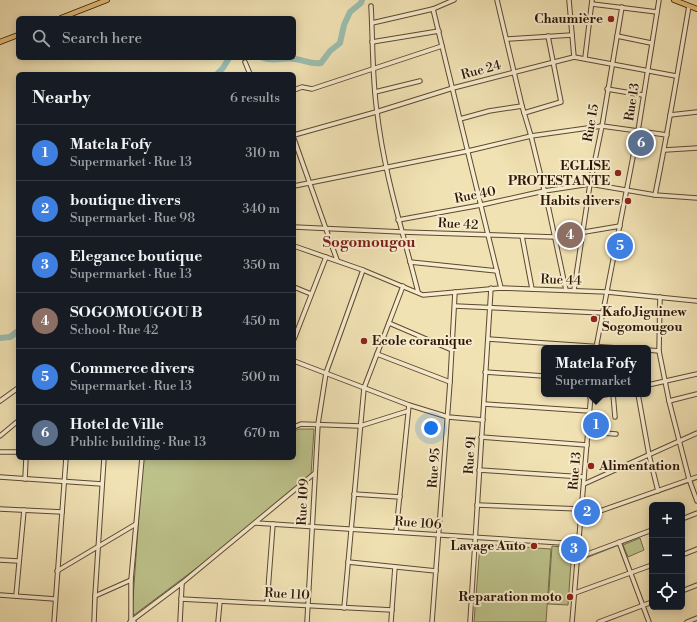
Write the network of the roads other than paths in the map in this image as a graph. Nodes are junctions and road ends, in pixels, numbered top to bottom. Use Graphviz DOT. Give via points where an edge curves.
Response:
graph roads {
  1 [pos="108,0"];
  2 [pos="454,0"];
  3 [pos="497,0"];
  4 [pos="569,0"];
  5 [pos="659,0"];
  6 [pos="674,0"];
  7 [pos="592,2"];
  8 [pos="370,6"];
  9 [pos="690,6"];
  10 [pos="622,7"];
  11 [pos="433,9"];
  12 [pos="697,9"];
  13 [pos="657,12"];
  14 [pos="66,16"];
  15 [pos="372,23"];
  16 [pos="439,31"];
  17 [pos="572,35"];
  18 [pos="16,36"];
  19 [pos="548,36"];
  20 [pos="617,36"];
  21 [pos="507,39"];
  22 [pos="0,42"];
  23 [pos="372,42"];
  24 [pos="651,43"];
  25 [pos="442,46"];
  26 [pos="574,57"];
  27 [pos="585,58"];
  28 [pos="553,61"];
  29 [pos="245,62"];
  30 [pos="612,63"];
  31 [pos="373,69"];
  32 [pos="647,70"];
  33 [pos="514,71"];
  34 [pos="249,72"];
  35 [pos="676,76"];
  36 [pos="420,81"];
  37 [pos="453,88"];
  38 [pos="296,89"];
  39 [pos="607,89"];
  40 [pos="375,92"];
  41 [pos="643,95"];
  42 [pos="522,106"];
  43 [pos="376,112"];
  44 [pos="697,112"];
  45 [pos="524,113"];
  46 [pos="670,115"];
  47 [pos="460,119"];
  48 [pos="602,126"];
  49 [pos="638,131"];
  50 [pos="296,134"];
  51 [pos="667,134"];
  52 [pos="531,136"];
  53 [pos="296,145"];
  54 [pos="697,148"];
  55 [pos="665,150"];
  56 [pos="468,151"];
  57 [pos="385,168"];
  58 [pos="309,183"];
  59 [pos="590,184"];
  60 [pos="296,186"];
  61 [pos="544,191"];
  62 [pos="627,191"];
  63 [pos="655,195"];
  64 [pos="697,198"];
  65 [pos="481,205"];
  66 [pos="398,220"];
  67 [pos="620,226"];
  68 [pos="296,227"];
  69 [pos="325,228"];
  70 [pos="402,232"];
  71 [pos="583,232"];
  72 [pos="488,236"];
  73 [pos="522,236"];
  74 [pos="555,237"];
  75 [pos="296,247"];
  76 [pos="326,257"];
  77 [pos="337,260"];
  78 [pos="410,262"];
  79 [pos="363,270"];
  80 [pos="497,271"];
  81 [pos="403,286"];
  82 [pos="296,288"];
  83 [pos="491,288"];
  84 [pos="501,288"];
  85 [pos="532,289"];
  86 [pos="566,290"];
  87 [pos="574,290"];
  88 [pos="418,292"];
  89 [pos="455,292"];
  90 [pos="607,292"];
  91 [pos="311,294"];
  92 [pos="660,297"];
  93 [pos="697,300"];
  94 [pos="455,306"];
  95 [pos="490,307"];
  96 [pos="603,314"];
  97 [pos="296,323"];
  98 [pos="389,323"];
  99 [pos="299,324"];
  100 [pos="296,333"];
  101 [pos="488,339"];
  102 [pos="569,345"];
  103 [pos="596,345"];
  104 [pos="452,350"];
  105 [pos="651,350"];
  106 [pos="659,351"];
  107 [pos="377,354"];
  108 [pos="296,362"];
  109 [pos="486,372"];
  110 [pos="326,373"];
  111 [pos="697,374"];
  112 [pos="541,376"];
  113 [pos="665,381"];
  114 [pos="450,382"];
  115 [pos="651,384"];
  116 [pos="364,388"];
  117 [pos="16,389"];
  118 [pos="697,394"];
  119 [pos="591,397"];
  120 [pos="613,397"];
  121 [pos="639,397"];
  122 [pos="0,400"];
  123 [pos="669,401"];
  124 [pos="484,404"];
  125 [pos="409,405"];
  126 [pos="408,411"];
  127 [pos="589,411"];
  128 [pos="448,417"];
  129 [pos="615,417"];
  130 [pos="483,420"];
  131 [pos="16,423"];
  132 [pos="318,424"];
  133 [pos="296,426"];
  134 [pos="360,426"];
  135 [pos="588,432"];
  136 [pos="697,433"];
  137 [pos="616,434"];
  138 [pos="0,436"];
  139 [pos="481,438"];
  140 [pos="679,441"];
  141 [pos="587,445"];
  142 [pos="0,452"];
  143 [pos="16,452"];
  144 [pos="649,455"];
  145 [pos="26,460"];
  146 [pos="66,460"];
  147 [pos="104,460"];
  148 [pos="142,460"];
  149 [pos="479,470"];
  150 [pos="315,473"];
  151 [pos="0,477"];
  152 [pos="584,477"];
  153 [pos="697,477"];
  154 [pos="25,479"];
  155 [pos="689,479"];
  156 [pos="64,482"];
  157 [pos="102,484"];
  158 [pos="584,484"];
  159 [pos="658,490"];
  160 [pos="354,494"];
  161 [pos="400,497"];
  162 [pos="697,501"];
  163 [pos="477,505"];
  164 [pos="0,509"];
  165 [pos="581,509"];
  166 [pos="24,510"];
  167 [pos="62,512"];
  168 [pos="697,513"];
  169 [pos="580,518"];
  170 [pos="685,518"];
  171 [pos="256,523"];
  172 [pos="136,524"];
  173 [pos="273,524"];
  174 [pos="312,527"];
  175 [pos="351,529"];
  176 [pos="649,531"];
  177 [pos="396,532"];
  178 [pos="438,535"];
  179 [pos="475,537"];
  180 [pos="619,542"];
  181 [pos="578,544"];
  182 [pos="98,546"];
  183 [pos="697,549"];
  184 [pos="685,554"];
  185 [pos="577,558"];
  186 [pos="0,560"];
  187 [pos="18,561"];
  188 [pos="348,562"];
  189 [pos="395,567"];
  190 [pos="649,567"];
  191 [pos="57,571"];
  192 [pos="436,571"];
  193 [pos="631,573"];
  194 [pos="131,580"];
  195 [pos="182,583"];
  196 [pos="697,585"];
  197 [pos="685,590"];
  198 [pos="575,593"];
  199 [pos="0,595"];
  200 [pos="16,596"];
  201 [pos="95,596"];
  202 [pos="55,599"];
  203 [pos="181,599"];
  204 [pos="220,601"];
  205 [pos="268,603"];
  206 [pos="649,603"];
  207 [pos="643,605"];
  208 [pos="308,606"];
  209 [pos="344,608"];
  210 [pos="392,610"];
  211 [pos="697,618"];
  212 [pos="54,622"];
  213 [pos="94,622"];
  214 [pos="131,622"];
  215 [pos="180,622"];
  216 [pos="218,622"];
  217 [pos="307,622"];
  218 [pos="390,622"];
  219 [pos="432,622"];
  220 [pos="470,622"];
  221 [pos="572,622"];
  222 [pos="599,622"];
  223 [pos="650,622"];
  224 [pos="687,622"];
  1 -- 14 [label="main road"];
  2 -- 11 [label="street"];
  3 -- 21 [label="street"];
  4 -- 17 [label="street"];
  5 -- 13 [label="street, Rue 13"];
  6 -- 9 [label="main road"];
  7 -- 10 [label="street"];
  7 -- 27 [label="street"];
  8 -- 15 [label="street"];
  9 -- 12 [label="main road"];
  9 -- 35 [label="street"];
  10 -- 13 [label="street"];
  10 -- 20 [label="street, Rue 15"];
  11 -- 15 [label="street"];
  11 -- 16 [label="street"];
  13 -- 24 [label="street, Rue 13"];
  15 -- 23 [label="street"];
  16 -- 23 [label="street"];
  16 -- 25 [label="street"];
  17 -- 19 [label="street"];
  17 -- 26 [label="street"];
  18 -- 22 [label="main road"];
  19 -- 21 [label="street"];
  19 -- 28 [label="street"];
  20 -- 24 [label="street"];
  20 -- 30 [label="street, Rue 15"];
  21 -- 33 [label="street"];
  23 -- 31 [label="street"];
  24 -- 32 [label="street, Rue 13"];
  25 -- 31 [label="street"];
  25 -- 37 [label="street"];
  26 -- 27 [label="street, Rue 24"];
  26 -- 28 [label="street, Rue 24"];
  27 -- 30 [label="street, Rue 24"];
  28 -- 33 [label="street, Rue 24"];
  28 -- 45 [label="street" via="561,102"];
  29 -- 34 [label="street"];
  30 -- 32 [label="street, Rue 24"];
  30 -- 39 [label="street, Rue 15"];
  31 -- 38 [label="street" via="312,89 302,87"];
  31 -- 40 [label="street"];
  32 -- 35 [label="street, Rue 24"];
  32 -- 41 [label="street, Rue 13"];
  33 -- 37 [label="street, Rue 24"];
  33 -- 42 [label="street"];
  35 -- 46 [label="street"];
  36 -- 40 [label="street"];
  37 -- 43 [label="street, Rue 24"];
  37 -- 47 [label="street"];
  39 -- 41 [label="street"];
  39 -- 48 [label="street, Rue 15"];
  40 -- 43 [label="street"];
  41 -- 49 [label="street, Rue 13"];
  42 -- 45 [label="street"];
  42 -- 47 [label="street"];
  43 -- 50 [label="street, Rue 24"];
  43 -- 57 [label="street"];
  44 -- 46 [label="street"];
  45 -- 52 [label="street"];
  46 -- 51 [label="street"];
  47 -- 56 [label="street"];
  48 -- 49 [label="street"];
  48 -- 52 [label="street"];
  48 -- 59 [label="street, Rue 15"];
  49 -- 51 [label="street"];
  49 -- 62 [label="street, Rue 13"];
  51 -- 55 [label="street"];
  52 -- 56 [label="street"];
  52 -- 61 [label="street"];
  53 -- 58 [label="street"];
  54 -- 55 [label="street"];
  55 -- 63 [label="street"];
  56 -- 57 [label="street"];
  56 -- 65 [label="street"];
  57 -- 58 [label="street"];
  57 -- 66 [label="street"];
  58 -- 60 [label="street"];
  58 -- 69 [label="street"];
  59 -- 61 [label="street, Rue 40"];
  59 -- 62 [label="street, Rue 40"];
  59 -- 71 [label="street, Rue 15"];
  61 -- 65 [label="street, Rue 40"];
  61 -- 74 [label="street"];
  62 -- 63 [label="street, Rue 40"];
  62 -- 67 [label="street, Rue 13"];
  63 -- 64 [label="street, Rue 40"];
  65 -- 66 [label="street, Rue 40"];
  65 -- 72 [label="street"];
  66 -- 70 [label="street"];
  67 -- 71 [label="street, Rue 42"];
  67 -- 90 [label="street, Rue 13"];
  68 -- 69 [label="street, Rue 42"];
  69 -- 70 [label="street, Rue 42"];
  69 -- 77 [label="street"];
  70 -- 72 [label="street, Rue 42"];
  70 -- 78 [label="street"];
  71 -- 74 [label="street, Rue 42"];
  71 -- 87 [label="street, Rue 15"];
  72 -- 73 [label="street, Rue 42"];
  72 -- 80 [label="street"];
  73 -- 74 [label="street, Rue 42"];
  73 -- 85 [label="street"];
  74 -- 86 [label="street"];
  75 -- 76 [label="street"];
  76 -- 77 [label="street"];
  76 -- 91 [label="street"];
  77 -- 79 [label="street"];
  78 -- 80 [label="street"];
  78 -- 88 [label="street"];
  79 -- 81 [label="street"];
  79 -- 110 [label="street, Rue 109"];
  80 -- 84 [label="street"];
  81 -- 88 [label="street"];
  81 -- 98 [label="street"];
  82 -- 91 [label="street"];
  83 -- 84 [label="street, Rue 44"];
  83 -- 89 [label="street, Rue 44"];
  83 -- 95 [label="street, Rue 91"];
  84 -- 85 [label="street, Rue 44"];
  85 -- 86 [label="street, Rue 44"];
  86 -- 87 [label="street, Rue 44"];
  87 -- 90 [label="street, Rue 44"];
  88 -- 89 [label="street, Rue 44" via="423,295"];
  89 -- 94 [label="street, Rue 95"];
  90 -- 92 [label="street, Rue 44"];
  90 -- 96 [label="street, Rue 13"];
  91 -- 99 [label="street"];
  92 -- 93 [label="street, Rue 44"];
  92 -- 106 [label="street"];
  94 -- 95 [label="street"];
  94 -- 104 [label="street, Rue 95"];
  95 -- 96 [label="street"];
  95 -- 101 [label="street, Rue 91"];
  96 -- 103 [label="street, Rue 13"];
  97 -- 99 [label="street"];
  98 -- 104 [label="street"];
  98 -- 107 [label="street"];
  99 -- 100 [label="street"];
  101 -- 102 [label="street"];
  101 -- 109 [label="street, Rue 91"];
  104 -- 114 [label="street, Rue 95"];
  105 -- 106 [label="street"];
  106 -- 113 [label="street"];
  107 -- 114 [label="street"];
  107 -- 116 [label="street"];
  108 -- 110 [label="street"];
  109 -- 112 [label="street"];
  109 -- 124 [label="street, Rue 91"];
  110 -- 116 [label="street"];
  110 -- 132 [label="street, Rue 109"];
  111 -- 113 [label="street"];
  113 -- 115 [label="street"];
  113 -- 123 [label="street"];
  114 -- 128 [label="street, Rue 95"];
  116 -- 125 [label="street"];
  116 -- 134 [label="street"];
  117 -- 122 [label="street"];
  118 -- 123 [label="street"];
  119 -- 127 [label="street, Rue 13"];
  120 -- 129 [label="street"];
  121 -- 144 [label="street"];
  123 -- 140 [label="street"];
  124 -- 127 [label="street"];
  124 -- 130 [label="street, Rue 91"];
  125 -- 126 [label="street"];
  125 -- 128 [label="street"];
  126 -- 134 [label="street"];
  126 -- 161 [label="street"];
  127 -- 135 [label="street, Rue 13"];
  128 -- 130 [label="street"];
  128 -- 178 [label="street, Rue 95"];
  130 -- 139 [label="street, Rue 91"];
  131 -- 138 [label="street"];
  132 -- 133 [label="street"];
  132 -- 134 [label="street"];
  132 -- 150 [label="street, Rue 109"];
  134 -- 160 [label="street"];
  135 -- 137 [label="street"];
  135 -- 141 [label="street, Rue 13"];
  136 -- 140 [label="street"];
  139 -- 141 [label="street"];
  139 -- 149 [label="street, Rue 91"];
  140 -- 144 [label="street"];
  140 -- 155 [label="street"];
  141 -- 152 [label="street, Rue 13"];
  142 -- 143 [label="street"];
  144 -- 158 [label="street"];
  144 -- 159 [label="street"];
  145 -- 154 [label="street"];
  146 -- 156 [label="street"];
  147 -- 157 [label="street"];
  148 -- 172 [label="street"];
  149 -- 152 [label="street"];
  149 -- 163 [label="street, Rue 91"];
  150 -- 171 [label="street"];
  150 -- 174 [label="street, Rue 109"];
  151 -- 154 [label="street"];
  152 -- 158 [label="street, Rue 13"];
  153 -- 155 [label="street"];
  154 -- 156 [label="street"];
  155 -- 159 [label="street"];
  155 -- 162 [label="street"];
  156 -- 157 [label="street"];
  156 -- 167 [label="street"];
  157 -- 182 [label="street"];
  158 -- 165 [label="street, Rue 13"];
  159 -- 169 [label="street"];
  160 -- 161 [label="street"];
  160 -- 175 [label="street"];
  161 -- 177 [label="street"];
  163 -- 165 [label="street"];
  163 -- 179 [label="street, Rue 91"];
  164 -- 166 [label="street"];
  165 -- 169 [label="street, Rue 13"];
  166 -- 167 [label="street"];
  166 -- 187 [label="street"];
  167 -- 191 [label="street"];
  168 -- 170 [label="street"];
  169 -- 181 [label="street, Rue 13"];
  171 -- 173 [label="street, Rue 106"];
  171 -- 195 [label="street"];
  172 -- 182 [label="street"];
  172 -- 194 [label="street"];
  173 -- 174 [label="street, Rue 106"];
  173 -- 205 [label="street"];
  174 -- 175 [label="street, Rue 106"];
  174 -- 208 [label="street, Rue 109"];
  175 -- 177 [label="street, Rue 106"];
  175 -- 188 [label="street"];
  176 -- 180 [label="street"];
  177 -- 178 [label="street, Rue 106"];
  178 -- 179 [label="street, Rue 106"];
  178 -- 192 [label="street, Rue 95"];
  179 -- 181 [label="street, Rue 106"];
  179 -- 220 [label="street, Rue 91"];
  180 -- 185 [label="street"];
  180 -- 193 [label="street"];
  181 -- 185 [label="street, Rue 13"];
  182 -- 191 [label="street"];
  182 -- 201 [label="street"];
  183 -- 184 [label="street"];
  185 -- 198 [label="street, Rue 13"];
  186 -- 187 [label="street"];
  187 -- 200 [label="street"];
  188 -- 189 [label="street"];
  188 -- 209 [label="street"];
  189 -- 192 [label="street"];
  189 -- 210 [label="street"];
  190 -- 193 [label="street"];
  191 -- 202 [label="street"];
  192 -- 219 [label="street, Rue 95"];
  193 -- 198 [label="street"];
  193 -- 207 [label="street"];
  194 -- 201 [label="street"];
  194 -- 214 [label="street"];
  195 -- 203 [label="street"];
  195 -- 214 [label="street"];
  196 -- 197 [label="street"];
  198 -- 221 [label="street, Rue 13"];
  199 -- 200 [label="street"];
  200 -- 202 [label="street"];
  201 -- 213 [label="street"];
  202 -- 212 [label="street"];
  203 -- 204 [label="street, Rue 110"];
  203 -- 215 [label="street"];
  204 -- 205 [label="street, Rue 110"];
  204 -- 216 [label="street"];
  205 -- 208 [label="street, Rue 110"];
  206 -- 207 [label="street"];
  207 -- 222 [label="street"];
  207 -- 223 [label="street"];
  208 -- 209 [label="street, Rue 110"];
  208 -- 217 [label="street, Rue 109"];
  209 -- 210 [label="street, Rue 110"];
  210 -- 218 [label="street"];
  211 -- 224 [label="street"];
}
